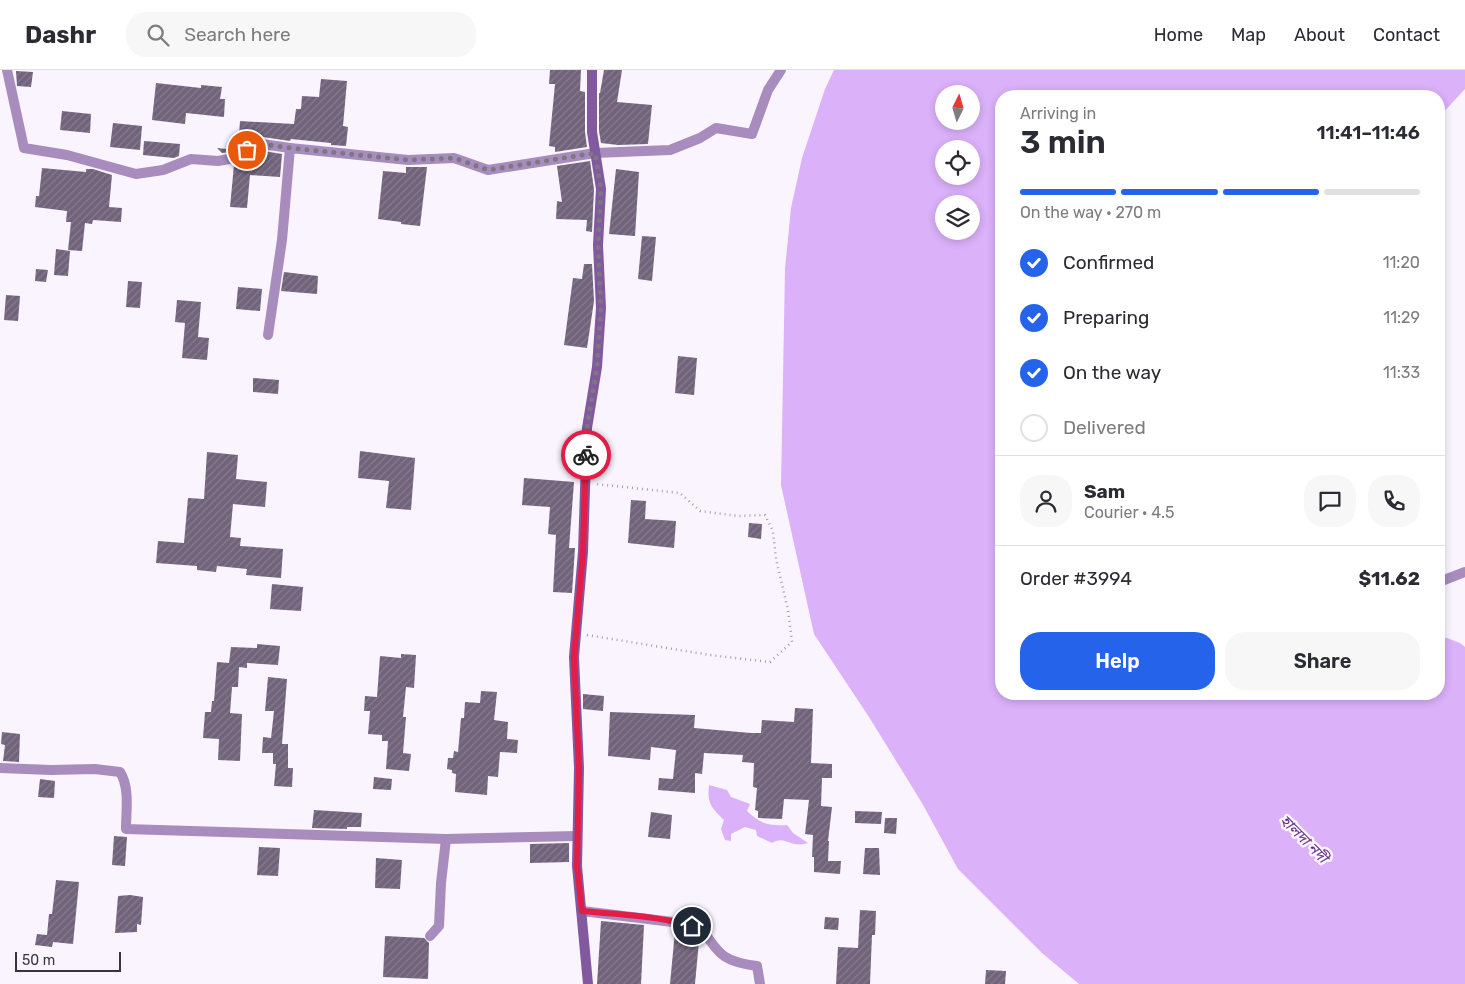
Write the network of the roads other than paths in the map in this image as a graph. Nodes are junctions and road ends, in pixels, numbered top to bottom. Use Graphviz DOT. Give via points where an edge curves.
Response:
graph roads {
  1 [pos="8,70"];
  2 [pos="592,70"];
  3 [pos="782,70"];
  4 [pos="290,148"];
  5 [pos="595,153"];
  6 [pos="268,336"];
  7 [pos="1465,572"];
  8 [pos="1445,580"];
  9 [pos="0,768"];
  10 [pos="577,836"];
  11 [pos="446,839"];
  12 [pos="582,911"];
  13 [pos="430,936"];
  14 [pos="588,984"];
  15 [pos="760,984"];
  1 -- 4 [label="street" via="24,148 68,155 136,174 163,170 191,159 218,161 240,157 255,143"];
  2 -- 5 [label="street"];
  3 -- 5 [label="street" via="768,90 752,134 716,128 670,150"];
  4 -- 5 [label="street" via="408,160 454,158 488,170"];
  4 -- 6 [label="street" via="282,240"];
  5 -- 10 [label="street" via="601,189 598,245 601,308 597,367 587,428 583,552 574,657 579,768"];
  7 -- 8 [label="street"];
  9 -- 11 [label="street" via="120,772 125,779 126,829"];
  10 -- 11 [label="street"];
  10 -- 12 [label="street"];
  11 -- 13 [label="street" via="439,926"];
  12 -- 14 [label="street"];
  12 -- 15 [label="street" via="673,922 702,930 715,950 736,963 757,966"];
}
